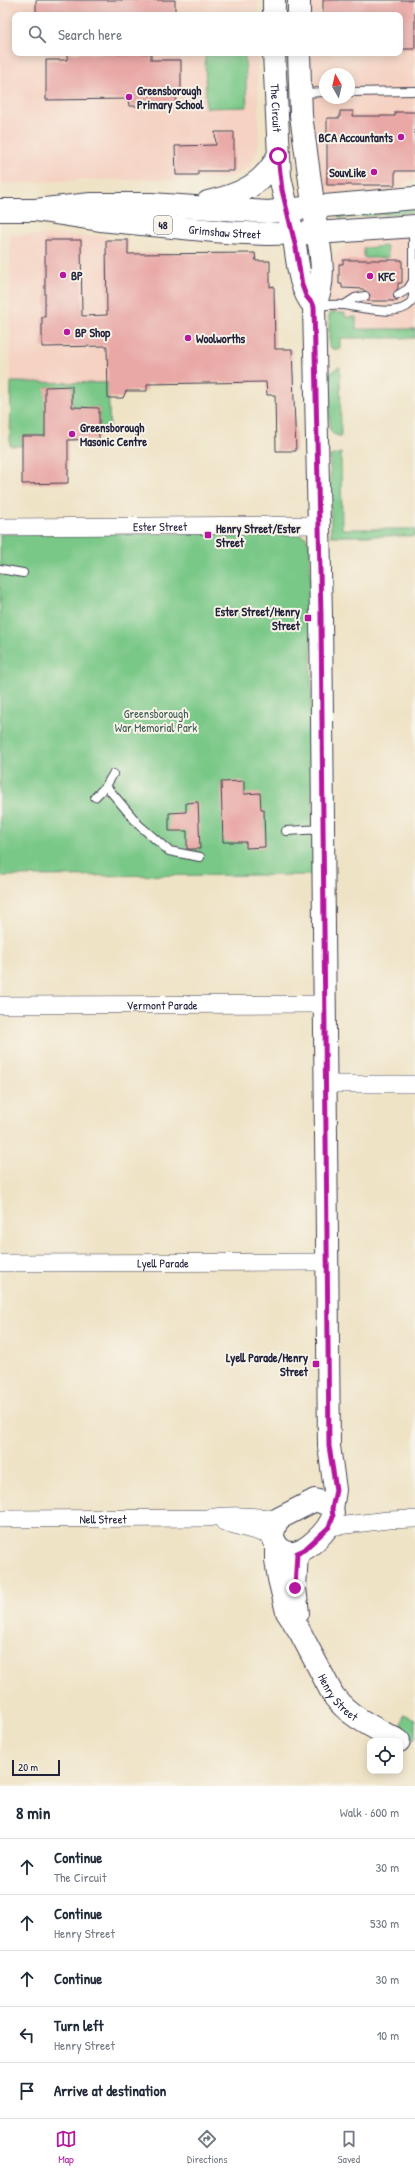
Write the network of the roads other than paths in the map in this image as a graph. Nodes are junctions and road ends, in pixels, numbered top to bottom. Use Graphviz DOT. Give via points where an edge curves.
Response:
graph roads {
  1 [pos="274,0"];
  2 [pos="299,0"];
  3 [pos="274,12"];
  4 [pos="299,12"];
  5 [pos="274,56"];
  6 [pos="299,56"];
  7 [pos="319,92"];
  8 [pos="355,92"];
  9 [pos="415,92"];
  10 [pos="300,93"];
  11 [pos="278,156"];
  12 [pos="415,198"];
  13 [pos="188,207"];
  14 [pos="313,207"];
  15 [pos="0,210"];
  16 [pos="35,210"];
  17 [pos="288,211"];
  18 [pos="414,226"];
  19 [pos="317,233"];
  20 [pos="293,234"];
  21 [pos="413,279"];
  22 [pos="398,295"];
  23 [pos="365,296"];
  24 [pos="344,305"];
  25 [pos="314,306"];
  26 [pos="320,525"];
  27 [pos="0,527"];
  28 [pos="0,569"];
  29 [pos="23,573"];
  30 [pos="113,774"];
  31 [pos="106,786"];
  32 [pos="95,797"];
  33 [pos="324,829"];
  34 [pos="286,831"];
  35 [pos="200,857"];
  36 [pos="325,1004"];
  37 [pos="0,1005"];
  38 [pos="325,1084"];
  39 [pos="415,1084"];
  40 [pos="326,1262"];
  41 [pos="0,1263"];
  42 [pos="327,1512"];
  43 [pos="0,1519"];
  44 [pos="415,1519"];
  45 [pos="276,1533"];
  46 [pos="297,1553"];
  47 [pos="300,1632"];
  48 [pos="394,1738"];
  49 [pos="403,1743"];
  50 [pos="415,1749"];
  1 -- 3 [label="street"];
  2 -- 4 [label="street"];
  5 -- 11 [label="street, The Circuit"];
  6 -- 10 [label="street, The Circuit"];
  7 -- 10 [label="lane"];
  8 -- 9 [label="lane"];
  10 -- 14 [label="street, The Circuit"];
  11 -- 13 [label="street" via="265,175 246,191"];
  11 -- 17 [label="street, The Circuit" via="281,185"];
  12 -- 14 [label="street, Grimshaw Street"];
  13 -- 16 [label="street, Grimshaw Street / 48" via="91,204"];
  13 -- 17 [label="street, Grimshaw Street / 48"];
  14 -- 17 [label="street, Grimshaw Street"];
  14 -- 19 [label="street, The Circuit"];
  15 -- 16 [label="street, Grimshaw Street / 48"];
  16 -- 20 [label="street, Grimshaw Street / 48" via="100,220 225,232"];
  17 -- 20 [label="street, The Circuit"];
  18 -- 19 [label="street, Grimshaw Street"];
  18 -- 21 [label="lane"];
  19 -- 20 [label="street, Grimshaw Street / 48"];
  19 -- 25 [label="street" via="322,282"];
  20 -- 25 [label="street" via="304,290"];
  21 -- 22 [label="lane" via="408,289"];
  21 -- 24 [label="lane" via="413,299 405,308 364,310"];
  23 -- 24 [label="lane" via="355,298"];
  24 -- 25 [label="lane"];
  25 -- 26 [label="street"];
  26 -- 27 [label="street, Ester Street"];
  26 -- 33 [label="street"];
  28 -- 29 [label="lane"];
  30 -- 31 [label="lane"];
  31 -- 32 [label="lane"];
  31 -- 35 [label="lane" via="139,825 169,852"];
  33 -- 34 [label="lane"];
  33 -- 36 [label="street"];
  36 -- 37 [label="street, Vermont Parade"];
  36 -- 38 [label="street"];
  38 -- 39 [label="street"];
  38 -- 40 [label="street"];
  40 -- 41 [label="street, Lyell Parade"];
  40 -- 42 [label="street" via="329,1446 324,1479"];
  42 -- 44 [label="street" via="388,1520"];
  42 -- 45 [label="street"];
  42 -- 46 [label="street" via="304,1550"];
  43 -- 45 [label="street, Nell Street" via="207,1518"];
  45 -- 46 [label="street" via="283,1552"];
  45 -- 47 [label="street, Henry Street" via="276,1560 282,1597 287,1612"];
  46 -- 47 [label="street, Henry Street" via="295,1588"];
  47 -- 48 [label="street, Henry Street" via="339,1703 359,1719"];
  49 -- 50 [label="street, Henry Street"];
}
